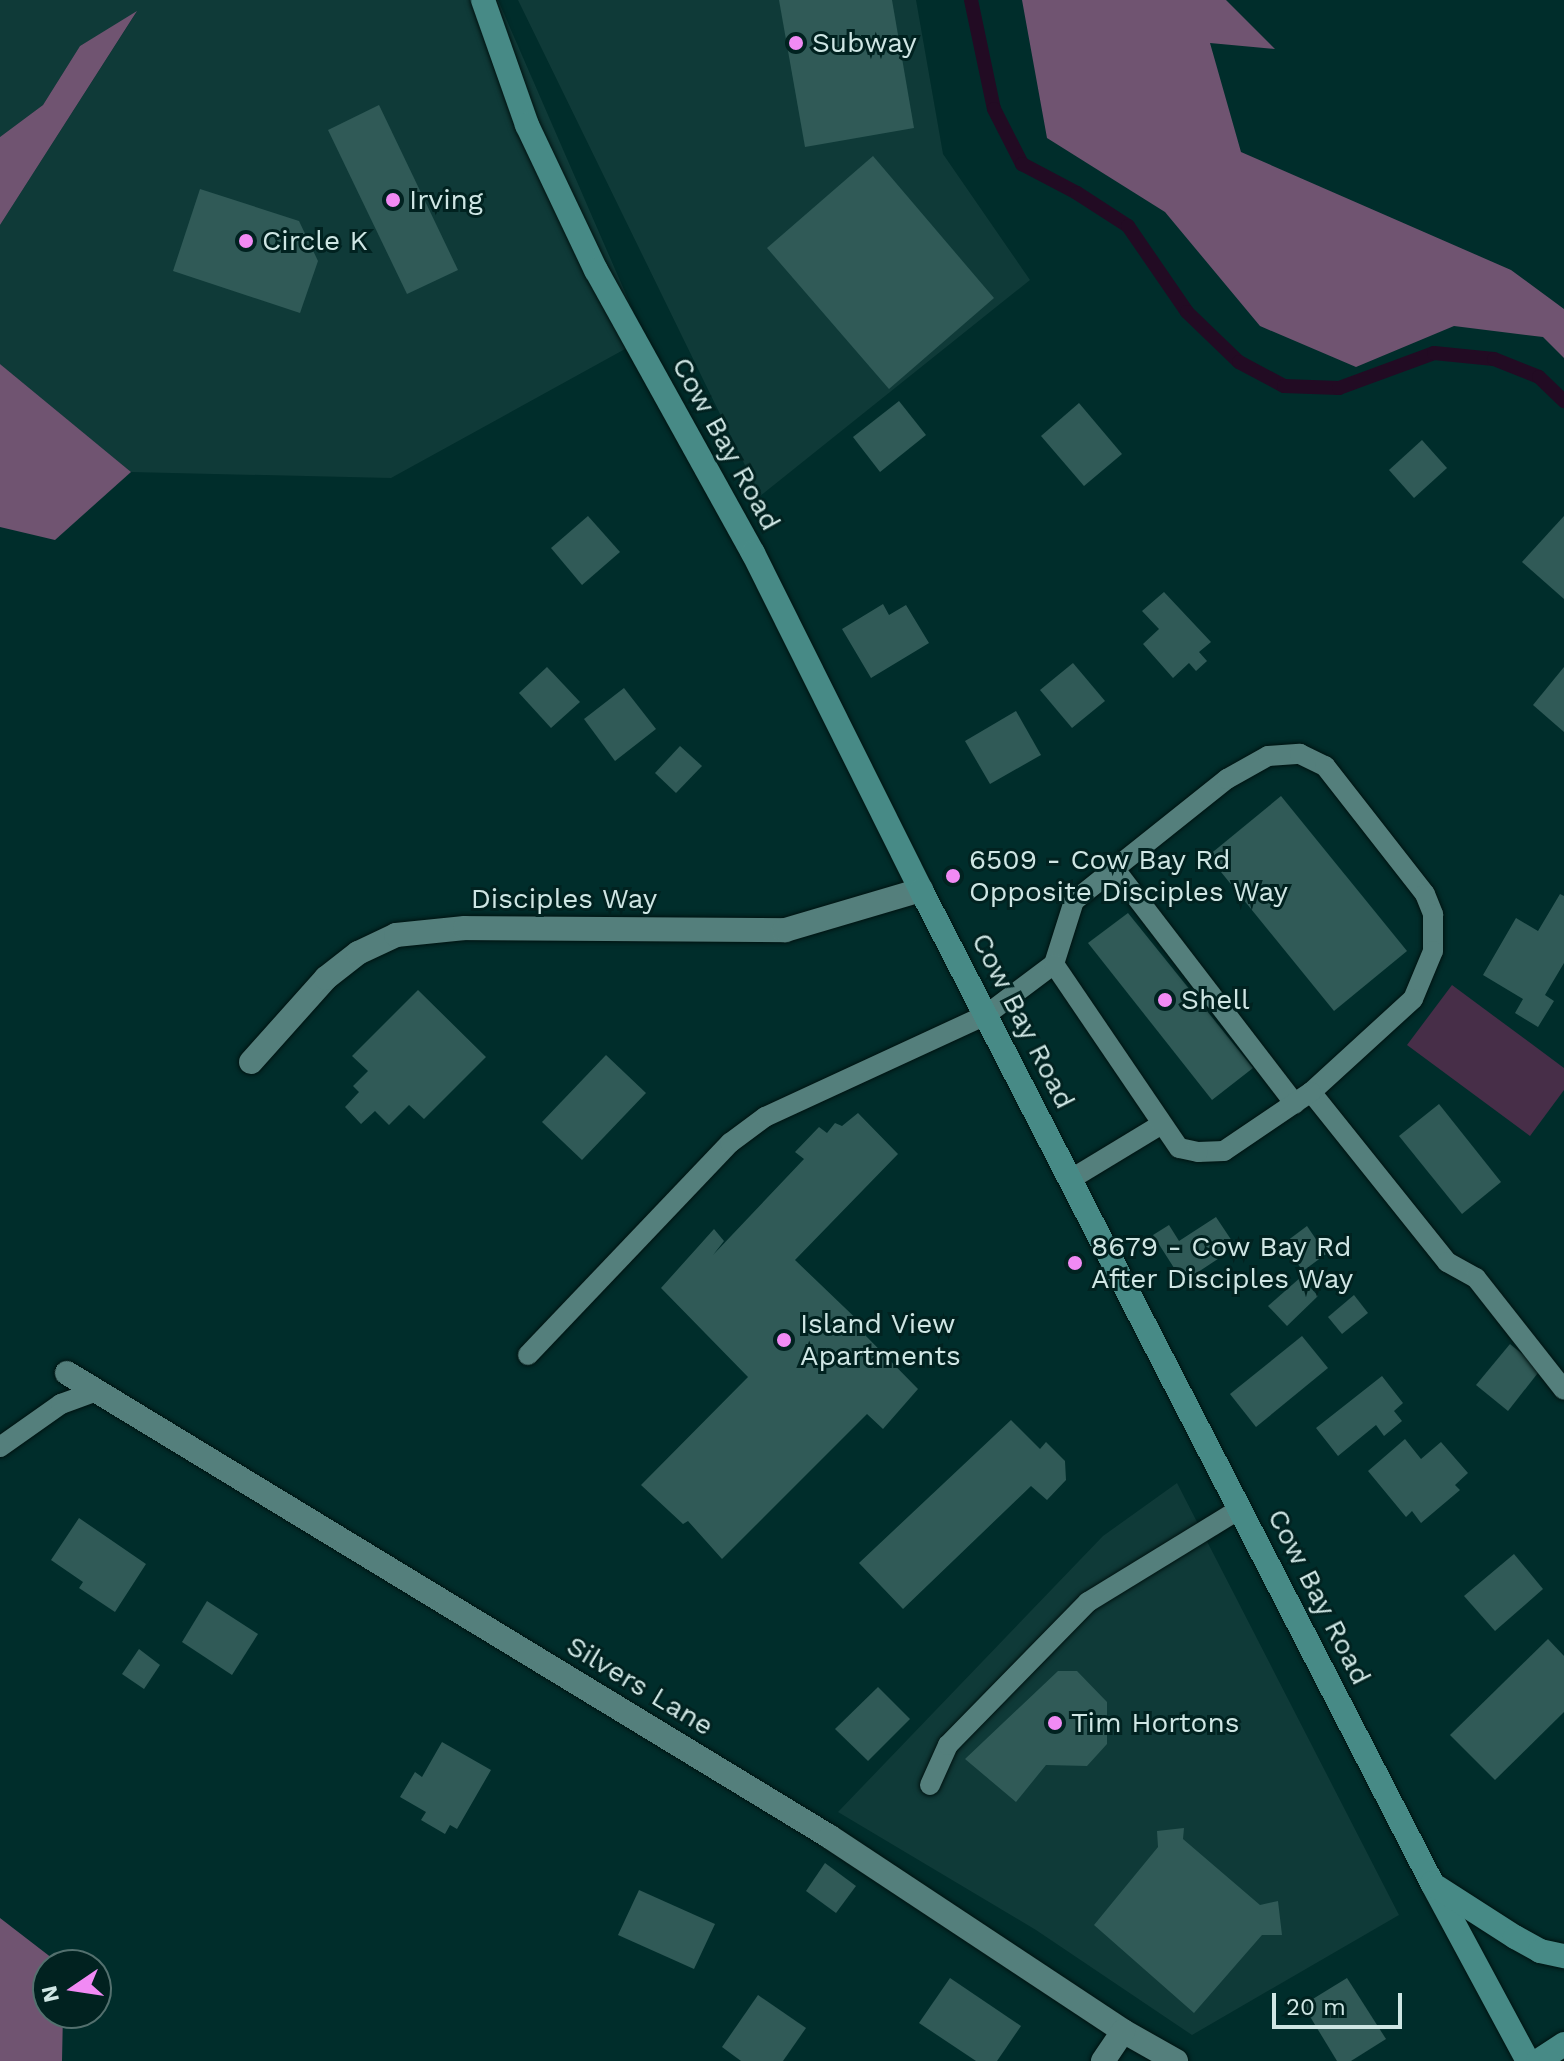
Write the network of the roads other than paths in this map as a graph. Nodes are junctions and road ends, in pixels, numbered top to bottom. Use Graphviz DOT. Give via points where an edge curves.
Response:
graph roads {
  1 [pos="483,0"];
  2 [pos="1114,868"];
  3 [pos="921,890"];
  4 [pos="1054,964"];
  5 [pos="986,1015"];
  6 [pos="251,1062"];
  7 [pos="1303,1098"];
  8 [pos="1160,1125"];
  9 [pos="1071,1179"];
  10 [pos="528,1355"];
  11 [pos="67,1373"];
  12 [pos="1564,1390"];
  13 [pos="96,1391"];
  14 [pos="0,1447"];
  15 [pos="1240,1509"];
  16 [pos="930,1785"];
  17 [pos="1432,1883"];
  18 [pos="1564,1956"];
  19 [pos="1123,2031"];
  20 [pos="1564,2044"];
  21 [pos="1103,2061"];
  22 [pos="1176,2061"];
  23 [pos="1528,2061"];
  24 [pos="1538,2061"];
  1 -- 3 [label="main road, Cow Bay Road" via="527,125 596,270 753,553"];
  2 -- 4 [label="lane" via="1074,901"];
  2 -- 7 [label="lane"];
  2 -- 7 [label="lane" via="1227,779 1268,756 1300,754 1325,766 1425,894 1433,914 1433,951 1413,999"];
  3 -- 5 [label="main road, Cow Bay Road"];
  3 -- 6 [label="street, Disciples Way" via="785,930 465,928 396,935 358,953 326,978"];
  4 -- 5 [label="lane"];
  4 -- 8 [label="lane"];
  5 -- 9 [label="main road, Cow Bay Road"];
  5 -- 10 [label="lane" via="765,1117 730,1143"];
  7 -- 8 [label="lane" via="1224,1151 1179,1148"];
  7 -- 12 [label="lane" via="1447,1262 1476,1278"];
  8 -- 9 [label="lane"];
  9 -- 15 [label="main road, Cow Bay Road"];
  11 -- 13 [label="street, Silvers Lane"];
  13 -- 14 [label="lane" via="61,1404"];
  13 -- 19 [label="street, Silvers Lane" via="830,1837"];
  15 -- 16 [label="lane" via="1088,1602 948,1745"];
  15 -- 17 [label="main road, Cow Bay Road"];
  17 -- 18 [label="main road" via="1540,1951"];
  17 -- 23 [label="main road, Cow Bay Road"];
  19 -- 21 [label="street"];
  19 -- 22 [label="street, Silvers Lane"];
  20 -- 24 [label="main road"];
}
